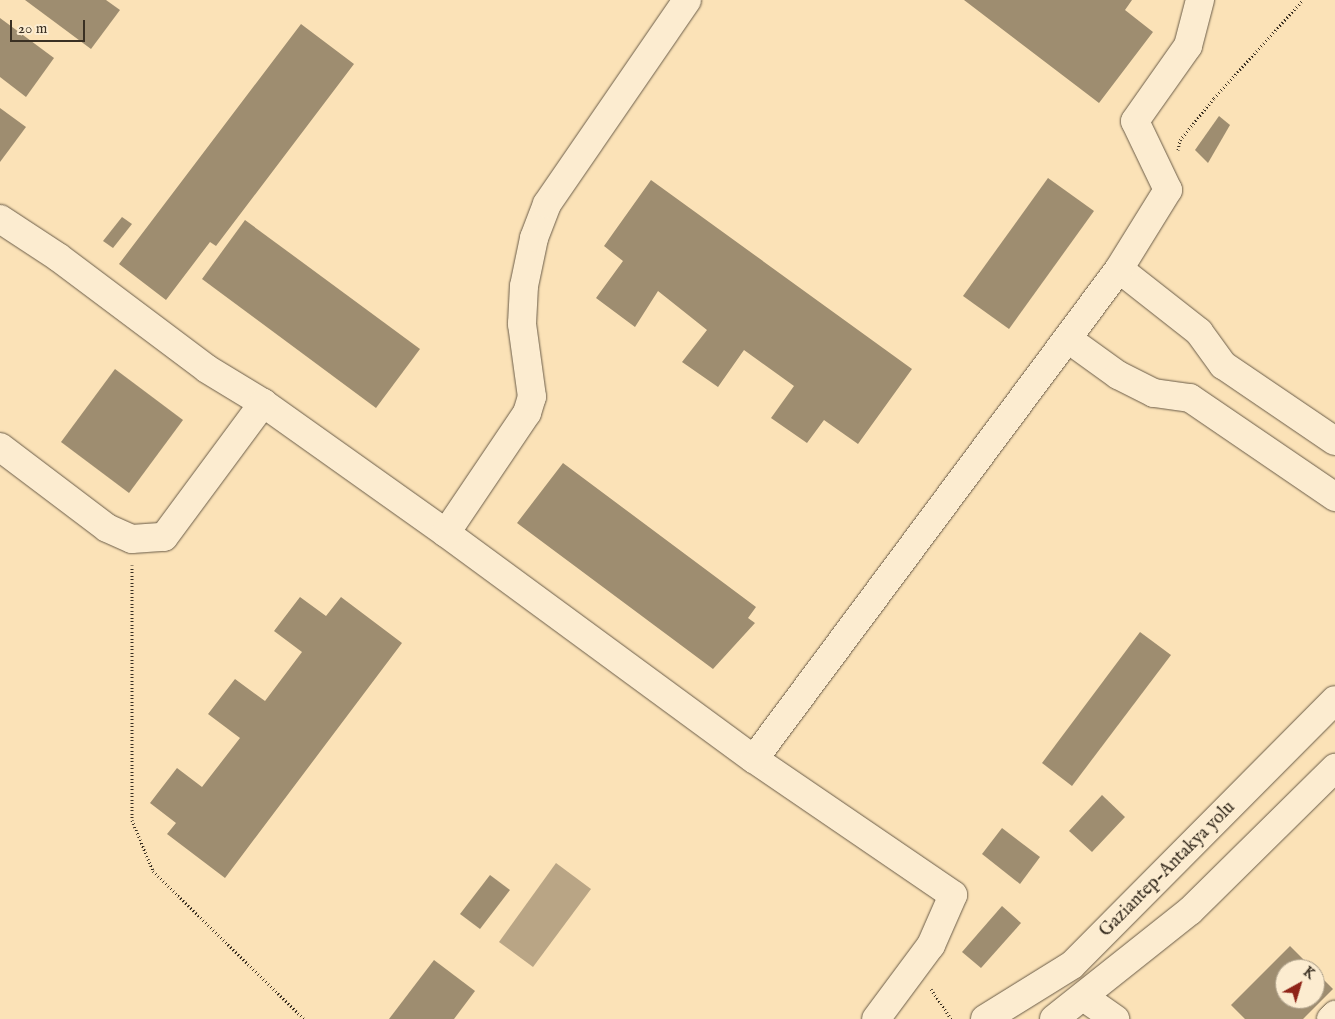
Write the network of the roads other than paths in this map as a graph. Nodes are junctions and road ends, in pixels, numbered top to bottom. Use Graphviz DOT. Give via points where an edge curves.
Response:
graph roads {
  1 [pos="687,0"];
  2 [pos="1200,0"];
  3 [pos="0,219"];
  4 [pos="1120,269"];
  5 [pos="1068,339"];
  6 [pos="263,403"];
  7 [pos="1335,441"];
  8 [pos="0,447"];
  9 [pos="1335,497"];
  10 [pos="446,533"];
  11 [pos="1335,700"];
  12 [pos="754,759"];
  13 [pos="1335,768"];
  14 [pos="1086,998"];
  15 [pos="1335,1015"];
  16 [pos="876,1019"];
  17 [pos="985,1019"];
  18 [pos="1054,1019"];
  19 [pos="1115,1019"];
  20 [pos="1331,1019"];
  1 -- 10 [label="street" via="547,204 534,238 524,286 522,324 532,396 527,413"];
  2 -- 4 [label="street" via="1188,46 1135,121 1168,190"];
  3 -- 6 [label="street" via="58,256 206,369"];
  4 -- 5 [label="street"];
  4 -- 7 [label="street" via="1199,332 1223,365"];
  5 -- 9 [label="street" via="1118,375 1154,393 1190,398"];
  5 -- 12 [label="street"];
  6 -- 8 [label="street" via="164,537 132,539 108,528"];
  6 -- 10 [label="street"];
  10 -- 12 [label="street"];
  11 -- 17 [label="street, Gaziantep-Antakya yolu" via="1072,965"];
  12 -- 16 [label="street" via="953,895 930,945"];
  13 -- 14 [label="street" via="1190,911"];
  14 -- 18 [label="street"];
  14 -- 19 [label="street"];
  15 -- 20 [label="street"];
}
